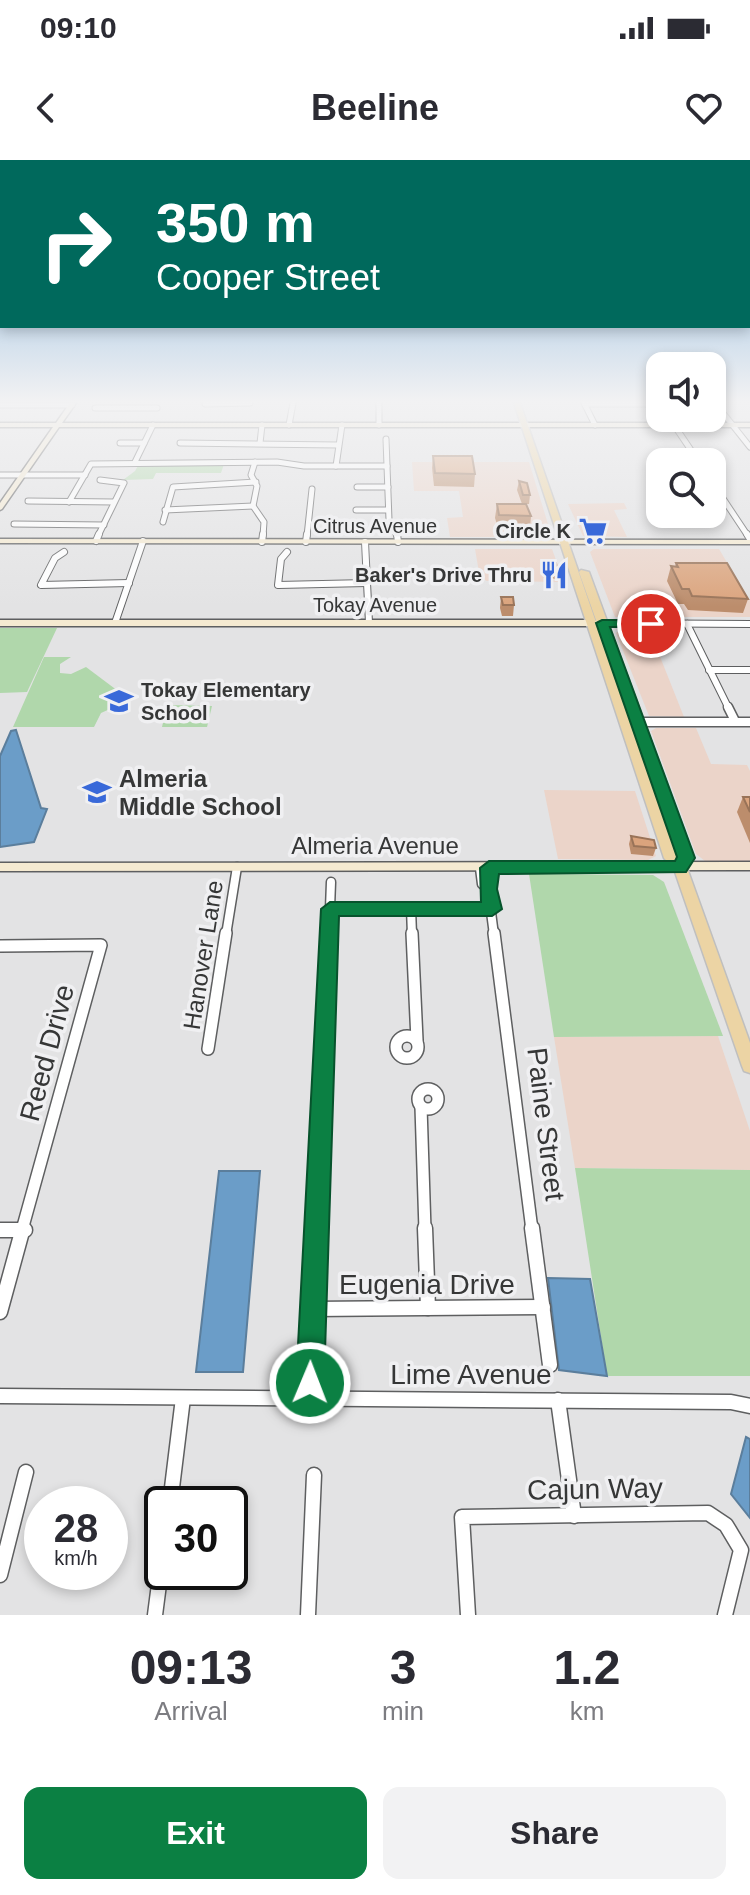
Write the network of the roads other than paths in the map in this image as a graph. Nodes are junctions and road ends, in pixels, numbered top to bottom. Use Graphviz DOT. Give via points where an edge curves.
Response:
graph roads {
  1 [pos="27,471"];
  2 [pos="87,471"];
  3 [pos="252,471"];
  4 [pos="387,471"];
  5 [pos="539,471"];
  6 [pos="547,471"];
  7 [pos="0,475"];
  8 [pos="24,475"];
  9 [pos="85,475"];
  10 [pos="100,480"];
  11 [pos="256,482"];
  12 [pos="357,487"];
  13 [pos="388,487"];
  14 [pos="312,489"];
  15 [pos="554,489"];
  16 [pos="28,501"];
  17 [pos="69,502"];
  18 [pos="114,502"];
  19 [pos="726,504"];
  20 [pos="253,506"];
  21 [pos="0,508"];
  22 [pos="165,510"];
  23 [pos="356,510"];
  24 [pos="388,510"];
  25 [pos="163,522"];
  26 [pos="14,524"];
  27 [pos="104,525"];
  28 [pos="0,541"];
  29 [pos="96,541"];
  30 [pos="143,541"];
  31 [pos="262,542"];
  32 [pos="306,542"];
  33 [pos="365,542"];
  34 [pos="398,542"];
  35 [pos="569,542"];
  36 [pos="750,542"];
  37 [pos="64,552"];
  38 [pos="287,552"];
  39 [pos="129,583"];
  40 [pos="367,583"];
  41 [pos="0,623"];
  42 [pos="115,623"];
  43 [pos="369,623"];
  44 [pos="596,623"];
  45 [pos="687,624"];
  46 [pos="750,624"];
  47 [pos="709,670"];
  48 [pos="750,670"];
  49 [pos="735,721"];
  50 [pos="638,722"];
  51 [pos="750,722"];
  52 [pos="750,866"];
  53 [pos="0,867"];
  54 [pos="237,867"];
  55 [pos="680,867"];
  56 [pos="484,868"];
  57 [pos="331,882"];
  58 [pos="411,908"];
  59 [pos="330,909"];
  60 [pos="492,909"];
  61 [pos="0,946"];
  62 [pos="417,1040"];
  63 [pos="208,1049"];
  64 [pos="750,1066"];
  65 [pos="421,1107"];
  66 [pos="0,1230"];
  67 [pos="25,1230"];
  68 [pos="543,1307"];
  69 [pos="428,1308"];
  70 [pos="312,1309"];
  71 [pos="0,1312"];
  72 [pos="550,1365"];
  73 [pos="0,1396"];
  74 [pos="183,1398"];
  75 [pos="310,1400"];
  76 [pos="558,1400"];
  77 [pos="750,1406"];
  78 [pos="26,1472"];
  79 [pos="314,1475"];
  80 [pos="172,1486"];
  81 [pos="574,1516"];
  82 [pos="0,1575"];
  83 [pos="158,1590"];
  84 [pos="155,1615"];
  85 [pos="308,1615"];
  86 [pos="468,1615"];
  87 [pos="725,1615"];
  1 -- 8 [label="street"];
  2 -- 9 [label="street"];
  3 -- 11 [label="street"];
  4 -- 13 [label="street"];
  5 -- 15 [label="main road"];
  5 -- 35 [label="main road"];
  6 -- 15 [label="main road"];
  7 -- 8 [label="street"];
  8 -- 9 [label="street"];
  8 -- 21 [label="street"];
  9 -- 17 [label="street"];
  10 -- 18 [label="street" via="124,483"];
  11 -- 20 [label="street"];
  11 -- 22 [label="street" via="173,487"];
  12 -- 13 [label="street"];
  13 -- 24 [label="street"];
  14 -- 32 [label="street"];
  15 -- 35 [label="main road"];
  16 -- 17 [label="street"];
  17 -- 18 [label="street"];
  18 -- 27 [label="street"];
  19 -- 36 [label="street"];
  20 -- 22 [label="street"];
  20 -- 31 [label="street" via="264,522"];
  22 -- 25 [label="street"];
  23 -- 24 [label="street"];
  24 -- 34 [label="street"];
  26 -- 27 [label="street"];
  27 -- 29 [label="street"];
  28 -- 29 [label="street, Citrus Avenue"];
  29 -- 30 [label="street, Citrus Avenue"];
  30 -- 31 [label="street, Citrus Avenue"];
  30 -- 39 [label="street"];
  31 -- 32 [label="street, Citrus Avenue"];
  32 -- 33 [label="street, Citrus Avenue"];
  33 -- 34 [label="street, Citrus Avenue"];
  33 -- 40 [label="street"];
  34 -- 35 [label="street, Citrus Avenue"];
  35 -- 36 [label="street, Citrus Avenue"];
  35 -- 44 [label="main road"];
  37 -- 39 [label="street" via="41,585"];
  38 -- 40 [label="street" via="278,585"];
  39 -- 42 [label="street"];
  40 -- 43 [label="street"];
  41 -- 42 [label="street, Tokay Avenue"];
  42 -- 43 [label="street, Tokay Avenue"];
  43 -- 44 [label="street, Tokay Avenue"];
  44 -- 45 [label="street, Tokay Avenue"];
  44 -- 50 [label="main road"];
  44 -- 55 [label="main road" via="671,858"];
  45 -- 46 [label="street, Tokay Avenue"];
  45 -- 47 [label="street"];
  47 -- 48 [label="street"];
  47 -- 49 [label="street"];
  49 -- 50 [label="street"];
  49 -- 51 [label="street"];
  50 -- 55 [label="main road" via="687,858"];
  52 -- 55 [label="street, Almeria Avenue"];
  53 -- 54 [label="street, Almeria Avenue"];
  54 -- 56 [label="street, Almeria Avenue"];
  54 -- 63 [label="street, Hanover Lane"];
  55 -- 56 [label="street, Almeria Avenue"];
  55 -- 64 [label="main road"];
  56 -- 60 [label="street, Paine Street" via="482,884"];
  57 -- 59 [label="street"];
  58 -- 59 [label="street"];
  58 -- 60 [label="street"];
  58 -- 62 [label="street"];
  59 -- 70 [label="street"];
  60 -- 68 [label="street, Paine Street"];
  61 -- 67 [label="street, Reed Drive" via="101,945"];
  65 -- 69 [label="street"];
  66 -- 67 [label="street"];
  67 -- 71 [label="street, Reed Drive"];
  68 -- 69 [label="street, Eugenia Drive"];
  68 -- 72 [label="street, Paine Street"];
  69 -- 70 [label="street, Eugenia Drive"];
  70 -- 75 [label="street"];
  73 -- 74 [label="street, Lime Avenue"];
  74 -- 75 [label="street, Lime Avenue"];
  74 -- 80 [label="street"];
  75 -- 76 [label="street, Lime Avenue"];
  76 -- 77 [label="street, Lime Avenue"];
  76 -- 81 [label="street"];
  78 -- 82 [label="street"];
  79 -- 85 [label="street"];
  81 -- 86 [label="street, Cajun Way" via="462,1517"];
  81 -- 87 [label="street, Cajun Way" via="708,1513 726,1525 741,1550"];
  83 -- 84 [label="street"];
}
